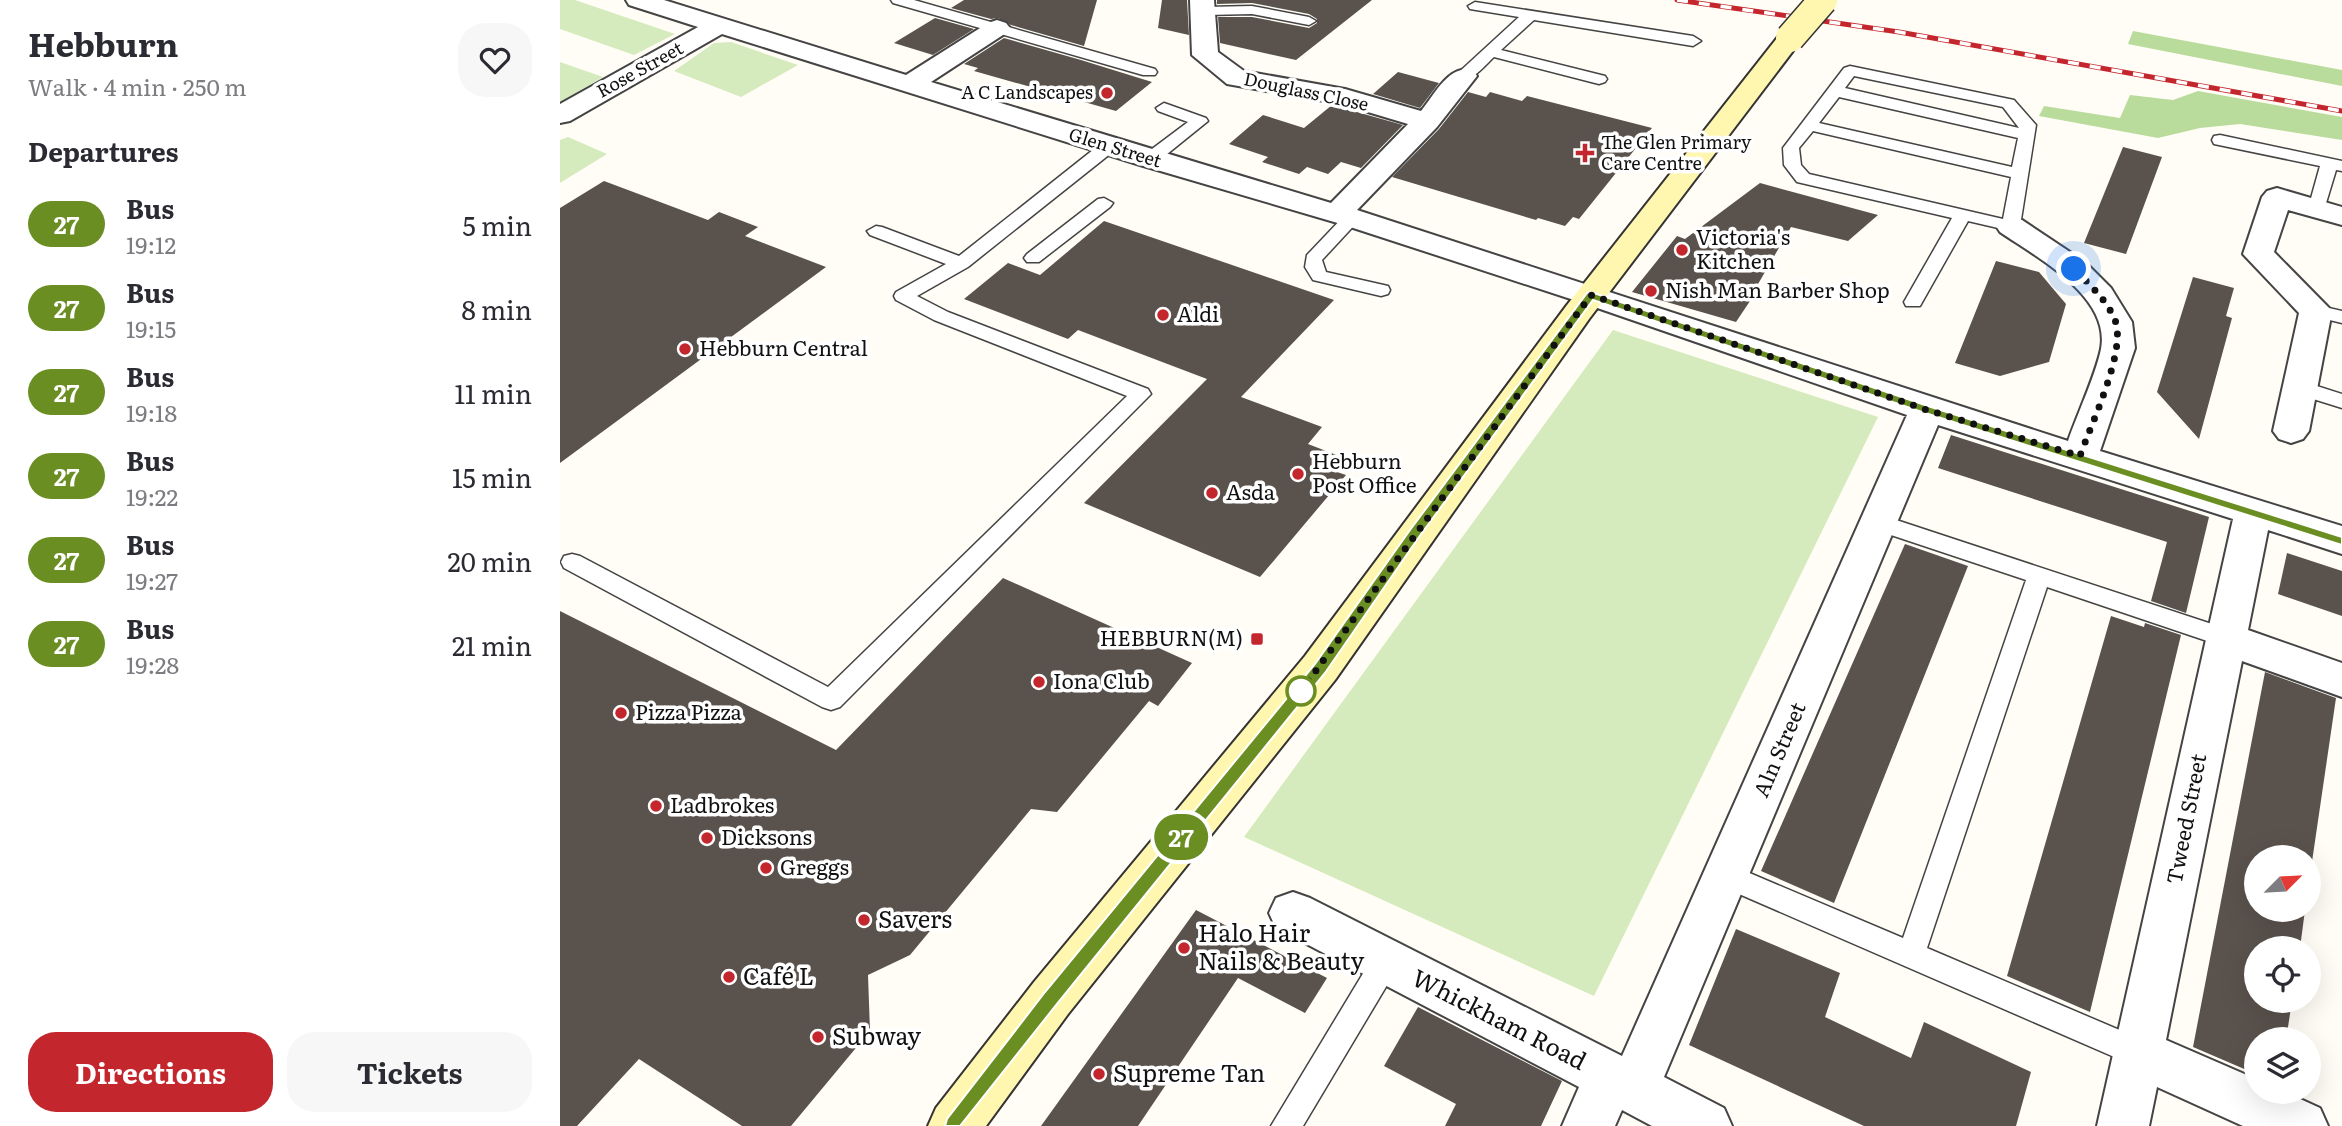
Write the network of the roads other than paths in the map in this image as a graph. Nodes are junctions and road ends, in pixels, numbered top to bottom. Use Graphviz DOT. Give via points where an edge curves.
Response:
graph roads {
  1 [pos="638,0"];
  2 [pos="898,0"];
  3 [pos="1823,0"];
  4 [pos="1204,5"];
  5 [pos="1475,6"];
  6 [pos="1529,16"];
  7 [pos="1309,21"];
  8 [pos="720,25"];
  9 [pos="997,28"];
  10 [pos="1693,41"];
  11 [pos="1492,52"];
  12 [pos="1149,72"];
  13 [pos="1464,76"];
  14 [pos="1599,79"];
  15 [pos="911,84"];
  16 [pos="1835,91"];
  17 [pos="1164,108"];
  18 [pos="560,115"];
  19 [pos="1427,121"];
  20 [pos="1808,125"];
  21 [pos="2027,135"];
  22 [pos="2220,139"];
  23 [pos="1109,146"];
  24 [pos="1150,159"];
  25 [pos="2335,165"];
  26 [pos="2020,174"];
  27 [pos="1104,203"];
  28 [pos="2330,212"];
  29 [pos="1962,215"];
  30 [pos="1344,216"];
  31 [pos="2011,226"];
  32 [pos="876,231"];
  33 [pos="1033,258"];
  34 [pos="961,263"];
  35 [pos="1381,290"];
  36 [pos="1591,295"];
  37 [pos="1913,302"];
  38 [pos="2329,314"];
  39 [pos="2301,388"];
  40 [pos="2342,401"];
  41 [pos="1927,410"];
  42 [pos="2291,431"];
  43 [pos="2080,456"];
  44 [pos="2253,512"];
  45 [pos="1878,522"];
  46 [pos="2342,540"];
  47 [pos="572,562"];
  48 [pos="2039,576"];
  49 [pos="2225,639"];
  50 [pos="2342,680"];
  51 [pos="1726,875"];
  52 [pos="1293,913"];
  53 [pos="1911,954"];
  54 [pos="1385,961"];
  55 [pos="2139,1054"];
  56 [pos="1622,1084"];
  57 [pos="954,1126"];
  58 [pos="1286,1126"];
  59 [pos="1588,1126"];
  60 [pos="1706,1126"];
  61 [pos="2123,1126"];
  62 [pos="2302,1126"];
  1 -- 8 [label="street, Glen Street"];
  2 -- 9 [label="lane"];
  3 -- 36 [label="main road, bridge"];
  4 -- 7 [label="lane"];
  4 -- 19 [label="street, Douglass Close" via="1205,55 1236,78 1321,92"];
  5 -- 6 [label="lane"];
  6 -- 10 [label="lane"];
  6 -- 11 [label="lane"];
  8 -- 15 [label="street, Glen Street"];
  8 -- 18 [label="street, Rose Street"];
  9 -- 12 [label="lane"];
  9 -- 15 [label="street"];
  11 -- 13 [label="lane"];
  11 -- 14 [label="lane"];
  13 -- 19 [label="street"];
  15 -- 23 [label="street, Glen Street"];
  16 -- 20 [label="lane"];
  16 -- 21 [label="lane"];
  16 -- 21 [label="lane" via="1850,71 2008,103 2028,125"];
  17 -- 24 [label="lane" via="1200,121"];
  19 -- 30 [label="street"];
  20 -- 26 [label="lane"];
  20 -- 29 [label="lane" via="1791,148 1793,165 1803,178"];
  21 -- 26 [label="lane"];
  22 -- 25 [label="lane"];
  23 -- 24 [label="street, Glen Street"];
  23 -- 34 [label="lane"];
  24 -- 30 [label="street, Glen Street"];
  25 -- 28 [label="lane"];
  26 -- 31 [label="lane"];
  27 -- 33 [label="lane"];
  28 -- 38 [label="street" via="2277,197 2258,254"];
  29 -- 31 [label="lane"];
  29 -- 37 [label="lane"];
  30 -- 35 [label="lane" via="1312,259 1314,267 1320,276"];
  30 -- 36 [label="street, Glen Street"];
  31 -- 43 [label="street" via="2074,269 2100,295 2116,322 2118,348"];
  32 -- 34 [label="lane"];
  34 -- 47 [label="lane" via="903,296 941,316 1141,394 831,700"];
  36 -- 41 [label="street, Glen Street"];
  36 -- 57 [label="main road" via="1320,668 1051,998"];
  38 -- 39 [label="street"];
  39 -- 40 [label="lane"];
  39 -- 42 [label="street"];
  41 -- 43 [label="street, Glen Street"];
  41 -- 45 [label="street, Aln Street"];
  43 -- 44 [label="street, Glen Street"];
  44 -- 46 [label="street, Glen Street"];
  44 -- 49 [label="street, Tweed Street"];
  45 -- 48 [label="lane"];
  45 -- 51 [label="street, Aln Street"];
  48 -- 49 [label="lane"];
  48 -- 53 [label="lane"];
  49 -- 50 [label="street"];
  49 -- 55 [label="street, Tweed Street"];
  51 -- 53 [label="lane"];
  51 -- 56 [label="street, Aln Street"];
  52 -- 54 [label="street, Whickham Road"];
  53 -- 55 [label="lane"];
  54 -- 56 [label="street, Whickham Road"];
  54 -- 58 [label="lane"];
  55 -- 61 [label="street, Tweed Street"];
  55 -- 62 [label="street"];
  56 -- 59 [label="street, Aln Street"];
  56 -- 60 [label="street, Whickham Road"];
}
